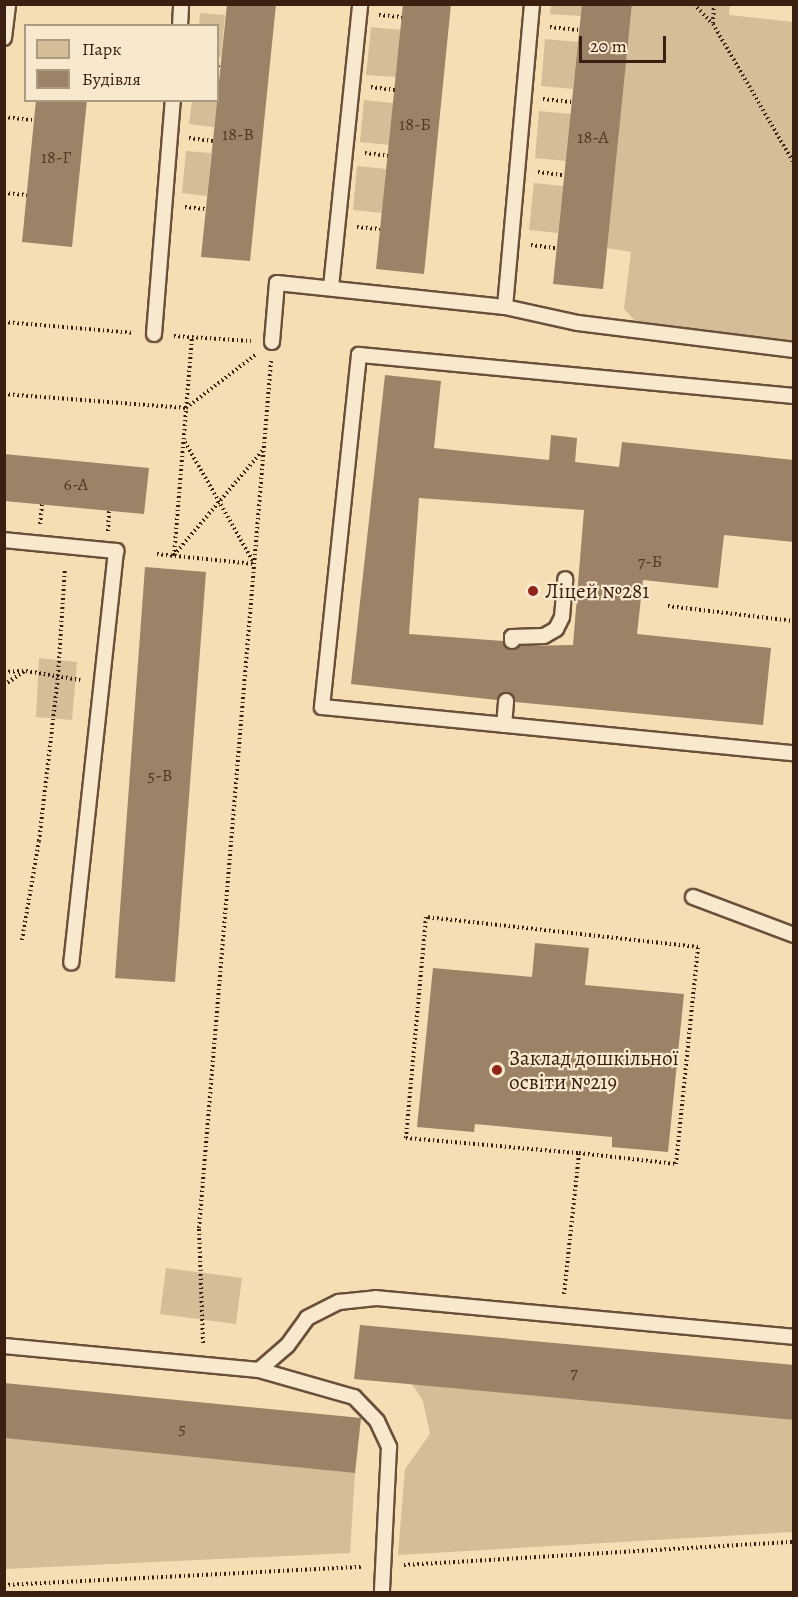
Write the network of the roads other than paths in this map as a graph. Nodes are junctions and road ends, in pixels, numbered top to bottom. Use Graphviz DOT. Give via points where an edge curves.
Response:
graph roads {
  1 [pos="8,4"];
  2 [pos="181,4"];
  3 [pos="360,4"];
  4 [pos="532,4"];
  5 [pos="180,24"];
  6 [pos="4,38"];
  7 [pos="173,102"];
  8 [pos="331,287"];
  9 [pos="505,307"];
  10 [pos="154,334"];
  11 [pos="272,342"];
  12 [pos="794,350"];
  13 [pos="794,396"];
  14 [pos="4,540"];
  15 [pos="565,579"];
  16 [pos="512,641"];
  17 [pos="506,700"];
  18 [pos="504,725"];
  19 [pos="794,753"];
  20 [pos="693,897"];
  21 [pos="794,935"];
  22 [pos="71,963"];
  23 [pos="794,1337"];
  24 [pos="4,1346"];
  25 [pos="259,1370"];
  26 [pos="382,1593"];
  1 -- 6 [label="lane"];
  2 -- 5 [label="lane"];
  3 -- 8 [label="lane"];
  4 -- 9 [label="lane"];
  7 -- 10 [label="lane"];
  8 -- 9 [label="lane"];
  8 -- 11 [label="lane" via="277,283"];
  9 -- 12 [label="lane" via="578,323"];
  13 -- 18 [label="lane" via="359,355 322,707"];
  14 -- 22 [label="lane" via="116,551"];
  15 -- 16 [label="lane" via="562,617 556,629 544,636 512,637"];
  17 -- 18 [label="lane"];
  18 -- 19 [label="lane"];
  20 -- 21 [label="lane"];
  23 -- 25 [label="lane" via="376,1298 339,1302 307,1318 287,1346"];
  24 -- 25 [label="lane"];
  25 -- 26 [label="lane" via="354,1396 377,1421 389,1447"];
}
